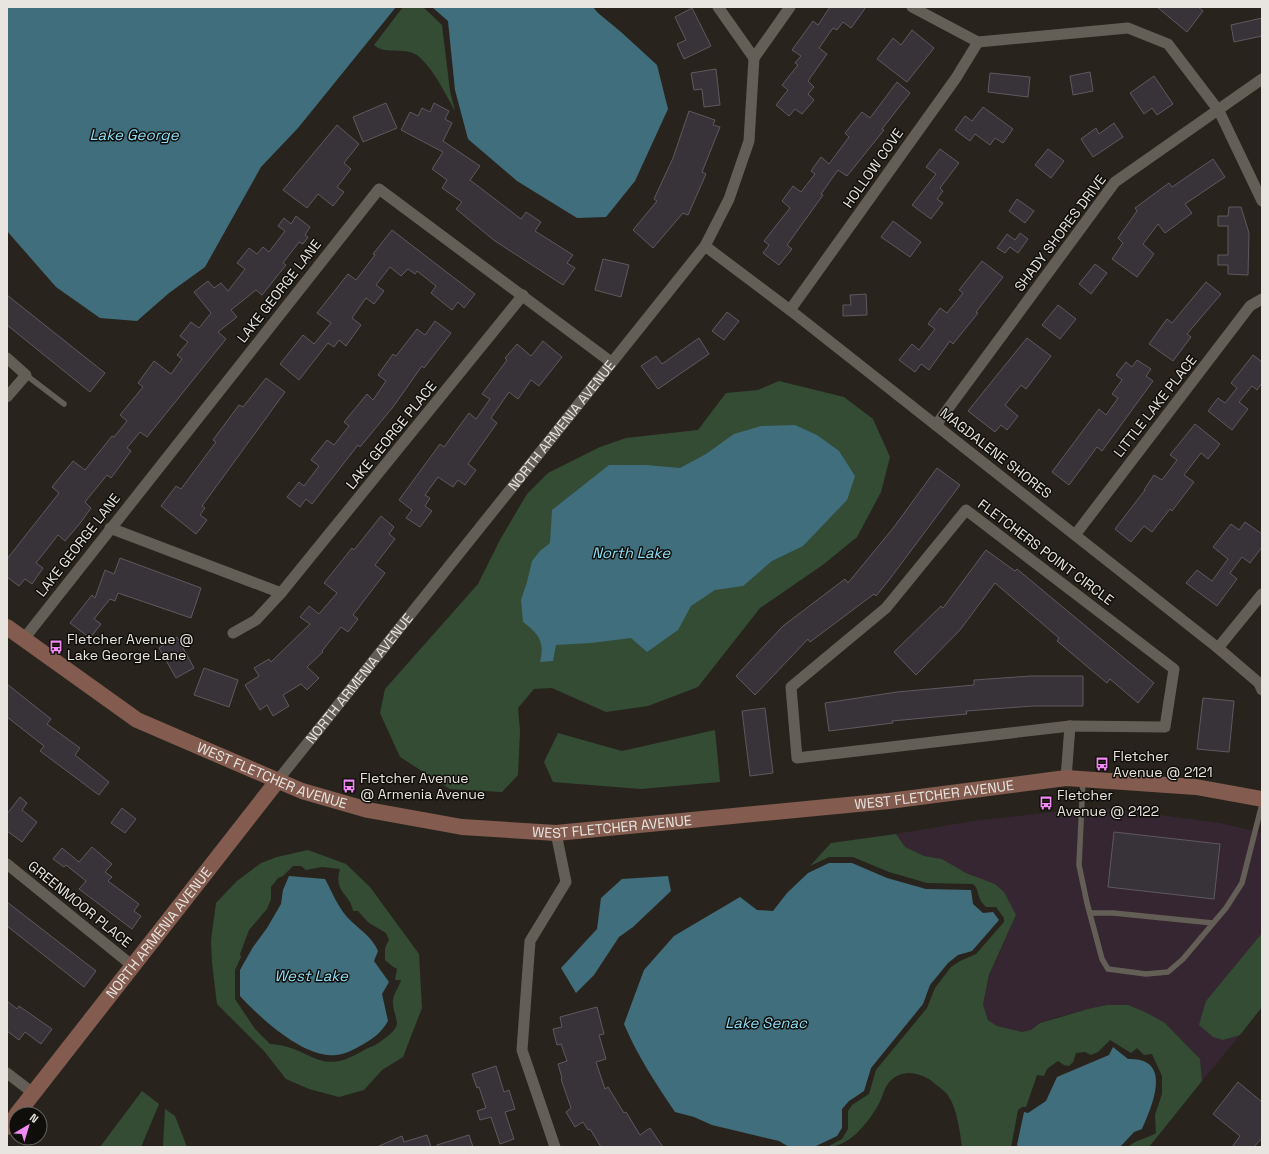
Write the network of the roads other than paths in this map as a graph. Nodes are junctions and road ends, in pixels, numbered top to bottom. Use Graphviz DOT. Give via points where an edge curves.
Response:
graph roads {
  1 [pos="718,7"];
  2 [pos="790,7"];
  3 [pos="912,7"];
  4 [pos="978,42"];
  5 [pos="754,58"];
  6 [pos="1262,79"];
  7 [pos="1219,111"];
  8 [pos="1262,201"];
  9 [pos="705,246"];
  10 [pos="524,295"];
  11 [pos="1262,299"];
  12 [pos="790,310"];
  13 [pos="7,358"];
  14 [pos="611,362"];
  15 [pos="26,375"];
  16 [pos="7,397"];
  17 [pos="64,404"];
  18 [pos="936,425"];
  19 [pos="110,528"];
  20 [pos="1074,535"];
  21 [pos="281,593"];
  22 [pos="1262,594"];
  23 [pos="7,627"];
  24 [pos="233,633"];
  25 [pos="23,640"];
  26 [pos="1218,648"];
  27 [pos="1262,690"];
  28 [pos="1070,726"];
  29 [pos="1066,778"];
  30 [pos="1084,779"];
  31 [pos="278,780"];
  32 [pos="1262,799"];
  33 [pos="1262,804"];
  34 [pos="556,832"];
  35 [pos="7,864"];
  36 [pos="1090,913"];
  37 [pos="1214,923"];
  38 [pos="134,967"];
  39 [pos="7,1073"];
  40 [pos="33,1094"];
  41 [pos="24,1106"];
  42 [pos="554,1147"];
  1 -- 5 [label="street"];
  2 -- 5 [label="street"];
  3 -- 4 [label="street"];
  4 -- 7 [label="street" via="1128,28 1168,44"];
  4 -- 12 [label="street, HOLLOW COVE" via="956,78"];
  5 -- 9 [label="street, NORTH ARMENIA AVENUE" via="749,141 729,199"];
  6 -- 7 [label="street, SHADY SHORES DRIVE"];
  7 -- 8 [label="street"];
  7 -- 18 [label="street, SHADY SHORES DRIVE" via="1115,182"];
  9 -- 12 [label="street, MAGDALENE SHORES"];
  9 -- 14 [label="street, NORTH ARMENIA AVENUE"];
  10 -- 14 [label="street, LAKE GEORGE LANE"];
  10 -- 19 [label="street, LAKE GEORGE LANE" via="379,189"];
  10 -- 21 [label="street, LAKE GEORGE PLACE"];
  11 -- 20 [label="street, LITTLE LAKE PLACE" via="1250,306"];
  12 -- 18 [label="street, MAGDALENE SHORES"];
  13 -- 15 [label="street"];
  14 -- 31 [label="street, NORTH ARMENIA AVENUE"];
  15 -- 16 [label="street"];
  15 -- 17 [label="lane"];
  18 -- 20 [label="street, MAGDALENE SHORES"];
  19 -- 21 [label="street"];
  19 -- 25 [label="street, LAKE GEORGE LANE"];
  20 -- 26 [label="street, MAGDALENE SHORES"];
  21 -- 24 [label="street, LAKE GEORGE PLACE" via="256,620"];
  22 -- 26 [label="street"];
  23 -- 25 [label="main road, WEST FLETCHER AVENUE"];
  25 -- 31 [label="main road, WEST FLETCHER AVENUE" via="137,720"];
  26 -- 27 [label="street, MAGDALENE SHORES" via="1259,683"];
  28 -- 28 [label="street, FLETCHERS POINT CIRCLE" via="1165,728 1174,669 966,510 886,608 791,687 797,758"];
  28 -- 29 [label="street"];
  29 -- 30 [label="main road, WEST FLETCHER AVENUE"];
  29 -- 34 [label="main road, WEST FLETCHER AVENUE" via="889,801"];
  30 -- 32 [label="main road, WEST FLETCHER AVENUE" via="1196,787"];
  30 -- 36 [label="lane" via="1079,865"];
  31 -- 34 [label="main road, WEST FLETCHER AVENUE" via="302,791 368,810 462,827"];
  31 -- 38 [label="main road, NORTH ARMENIA AVENUE"];
  33 -- 37 [label="lane" via="1242,884"];
  34 -- 42 [label="street" via="566,882 530,941 522,1050"];
  35 -- 38 [label="street, GREENMOOR PLACE"];
  36 -- 37 [label="lane"];
  36 -- 37 [label="lane" via="1102,959 1108,969 1146,974 1168,972 1183,959"];
  38 -- 40 [label="main road, NORTH ARMENIA AVENUE"];
  39 -- 40 [label="street"];
  40 -- 41 [label="main road, NORTH ARMENIA AVENUE"];
}
